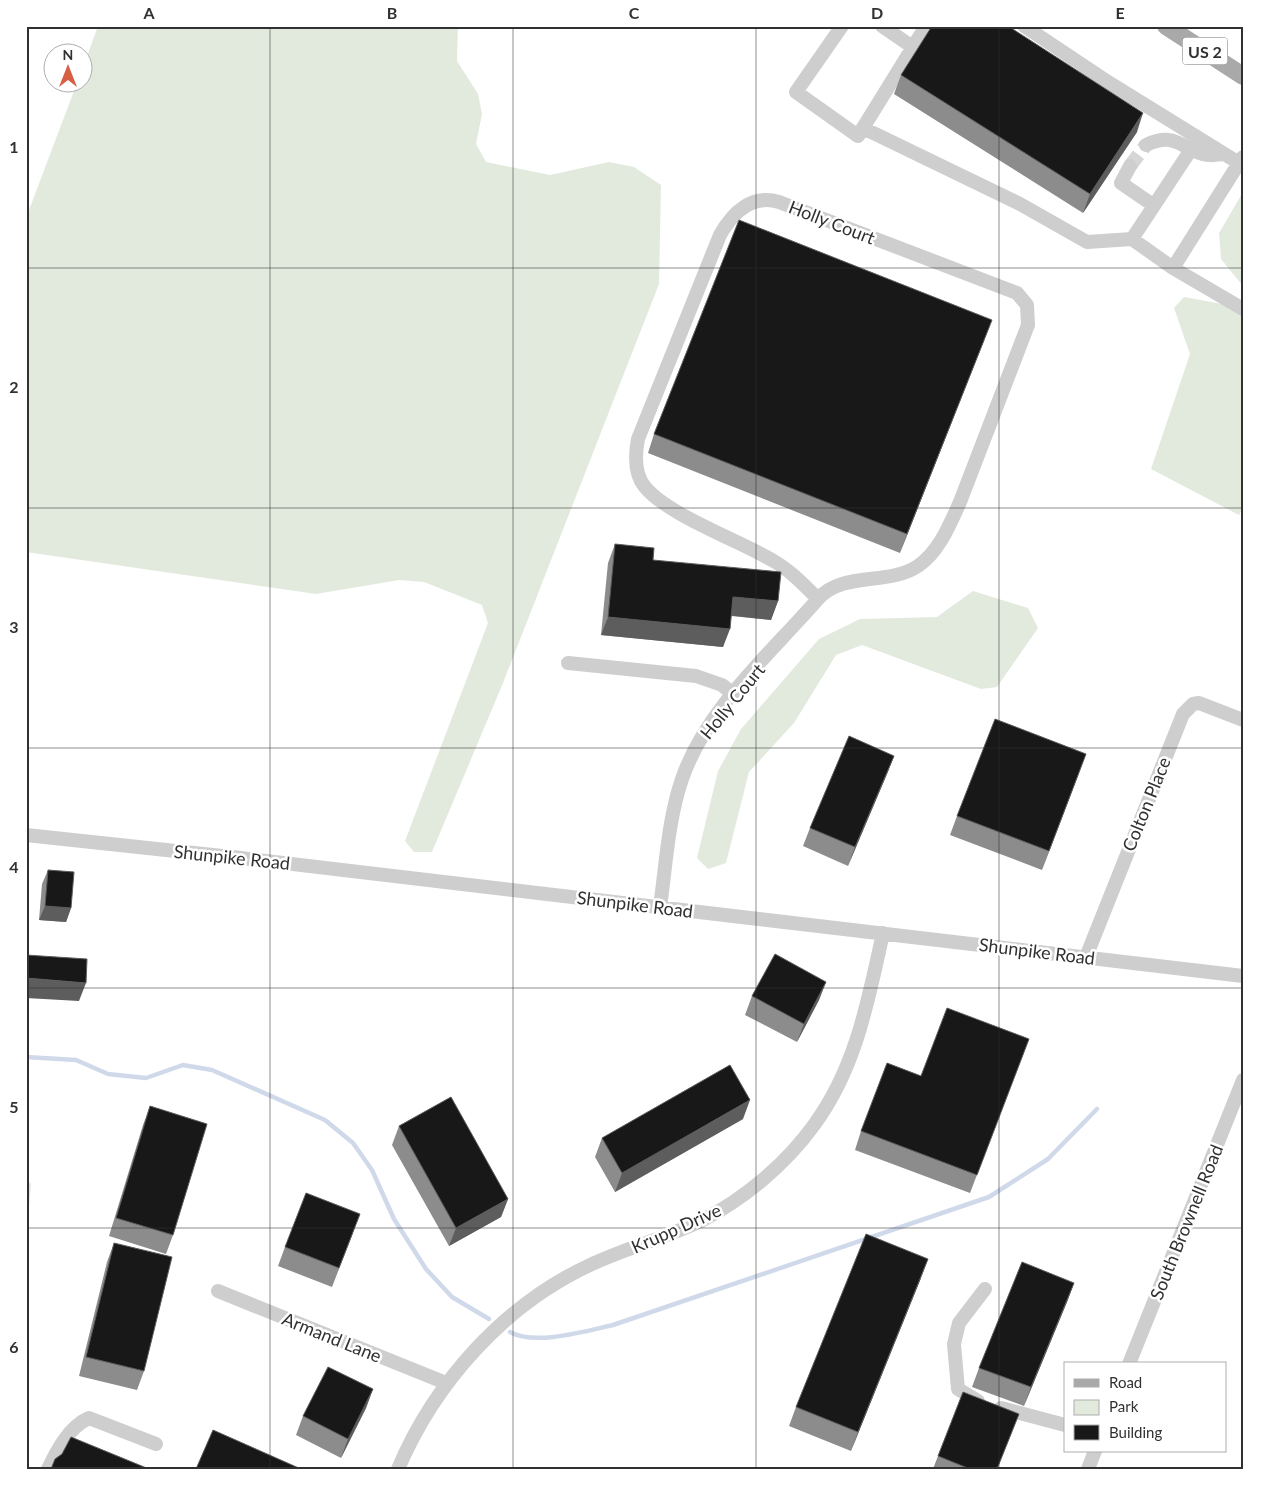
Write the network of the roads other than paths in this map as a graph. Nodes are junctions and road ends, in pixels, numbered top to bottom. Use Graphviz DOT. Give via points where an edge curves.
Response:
graph roads {
  1 [pos="842,26"];
  2 [pos="882,26"];
  3 [pos="926,26"];
  4 [pos="1024,26"];
  5 [pos="1166,26"];
  6 [pos="914,48"];
  7 [pos="1243,76"];
  8 [pos="863,128"];
  9 [pos="1146,144"];
  10 [pos="1192,148"];
  11 [pos="1224,154"];
  12 [pos="1241,162"];
  13 [pos="1130,166"];
  14 [pos="1153,205"];
  15 [pos="1132,239"];
  16 [pos="1173,268"];
  17 [pos="1243,309"];
  18 [pos="818,599"];
  19 [pos="568,663"];
  20 [pos="733,694"];
  21 [pos="1243,720"];
  22 [pos="26,835"];
  23 [pos="660,907"];
  24 [pos="883,933"];
  25 [pos="1086,957"];
  26 [pos="1243,976"];
  27 [pos="1243,1080"];
  28 [pos="986,1289"];
  29 [pos="218,1291"];
  30 [pos="1131,1362"];
  31 [pos="446,1383"];
  32 [pos="1064,1425"];
  33 [pos="156,1444"];
  34 [pos="1095,1452"];
  35 [pos="48,1469"];
  36 [pos="398,1469"];
  37 [pos="1088,1469"];
  1 -- 8 [label="street" via="796,92 858,136"];
  2 -- 6 [label="street"];
  3 -- 6 [label="street"];
  4 -- 11 [label="street"];
  5 -- 7 [label="main road, US 2"];
  6 -- 8 [label="street"];
  8 -- 15 [label="street" via="1020,204 1087,242"];
  9 -- 10 [label="street" via="1157,140 1177,141"];
  10 -- 11 [label="street" via="1207,155"];
  10 -- 14 [label="street"];
  11 -- 12 [label="street"];
  12 -- 16 [label="street"];
  13 -- 14 [label="street" via="1121,183"];
  14 -- 15 [label="street"];
  15 -- 16 [label="street"];
  16 -- 17 [label="street"];
  18 -- 18 [label="street, Holly Court" via="834,586 909,571 928,558 950,524 967,484 1025,337 1029,313 1023,298 1017,293 779,202 758,200 736,213 720,235 638,439 636,464 644,485 664,503 772,560 798,578"];
  18 -- 20 [label="street, Holly Court"];
  19 -- 20 [label="street" via="696,676 722,685"];
  20 -- 23 [label="street, Holly Court" via="704,732 682,780 670,832"];
  21 -- 25 [label="street, Colton Place" via="1199,703 1183,714"];
  22 -- 23 [label="street, Shunpike Road"];
  23 -- 24 [label="street, Shunpike Road"];
  24 -- 25 [label="street, Shunpike Road"];
  24 -- 31 [label="street, Krupp Drive" via="862,1027 846,1072 818,1120 786,1158 756,1185 700,1221 591,1264 547,1290 490,1334"];
  25 -- 26 [label="street, Shunpike Road"];
  27 -- 30 [label="street, South Brownell Road"];
  28 -- 32 [label="street" via="959,1323 954,1344 958,1389 978,1401"];
  29 -- 31 [label="street, Armand Lane"];
  31 -- 36 [label="street, Krupp Drive" via="416,1431"];
  33 -- 35 [label="street" via="89,1418 80,1422 61,1444"];
  34 -- 37 [label="street"];
}
